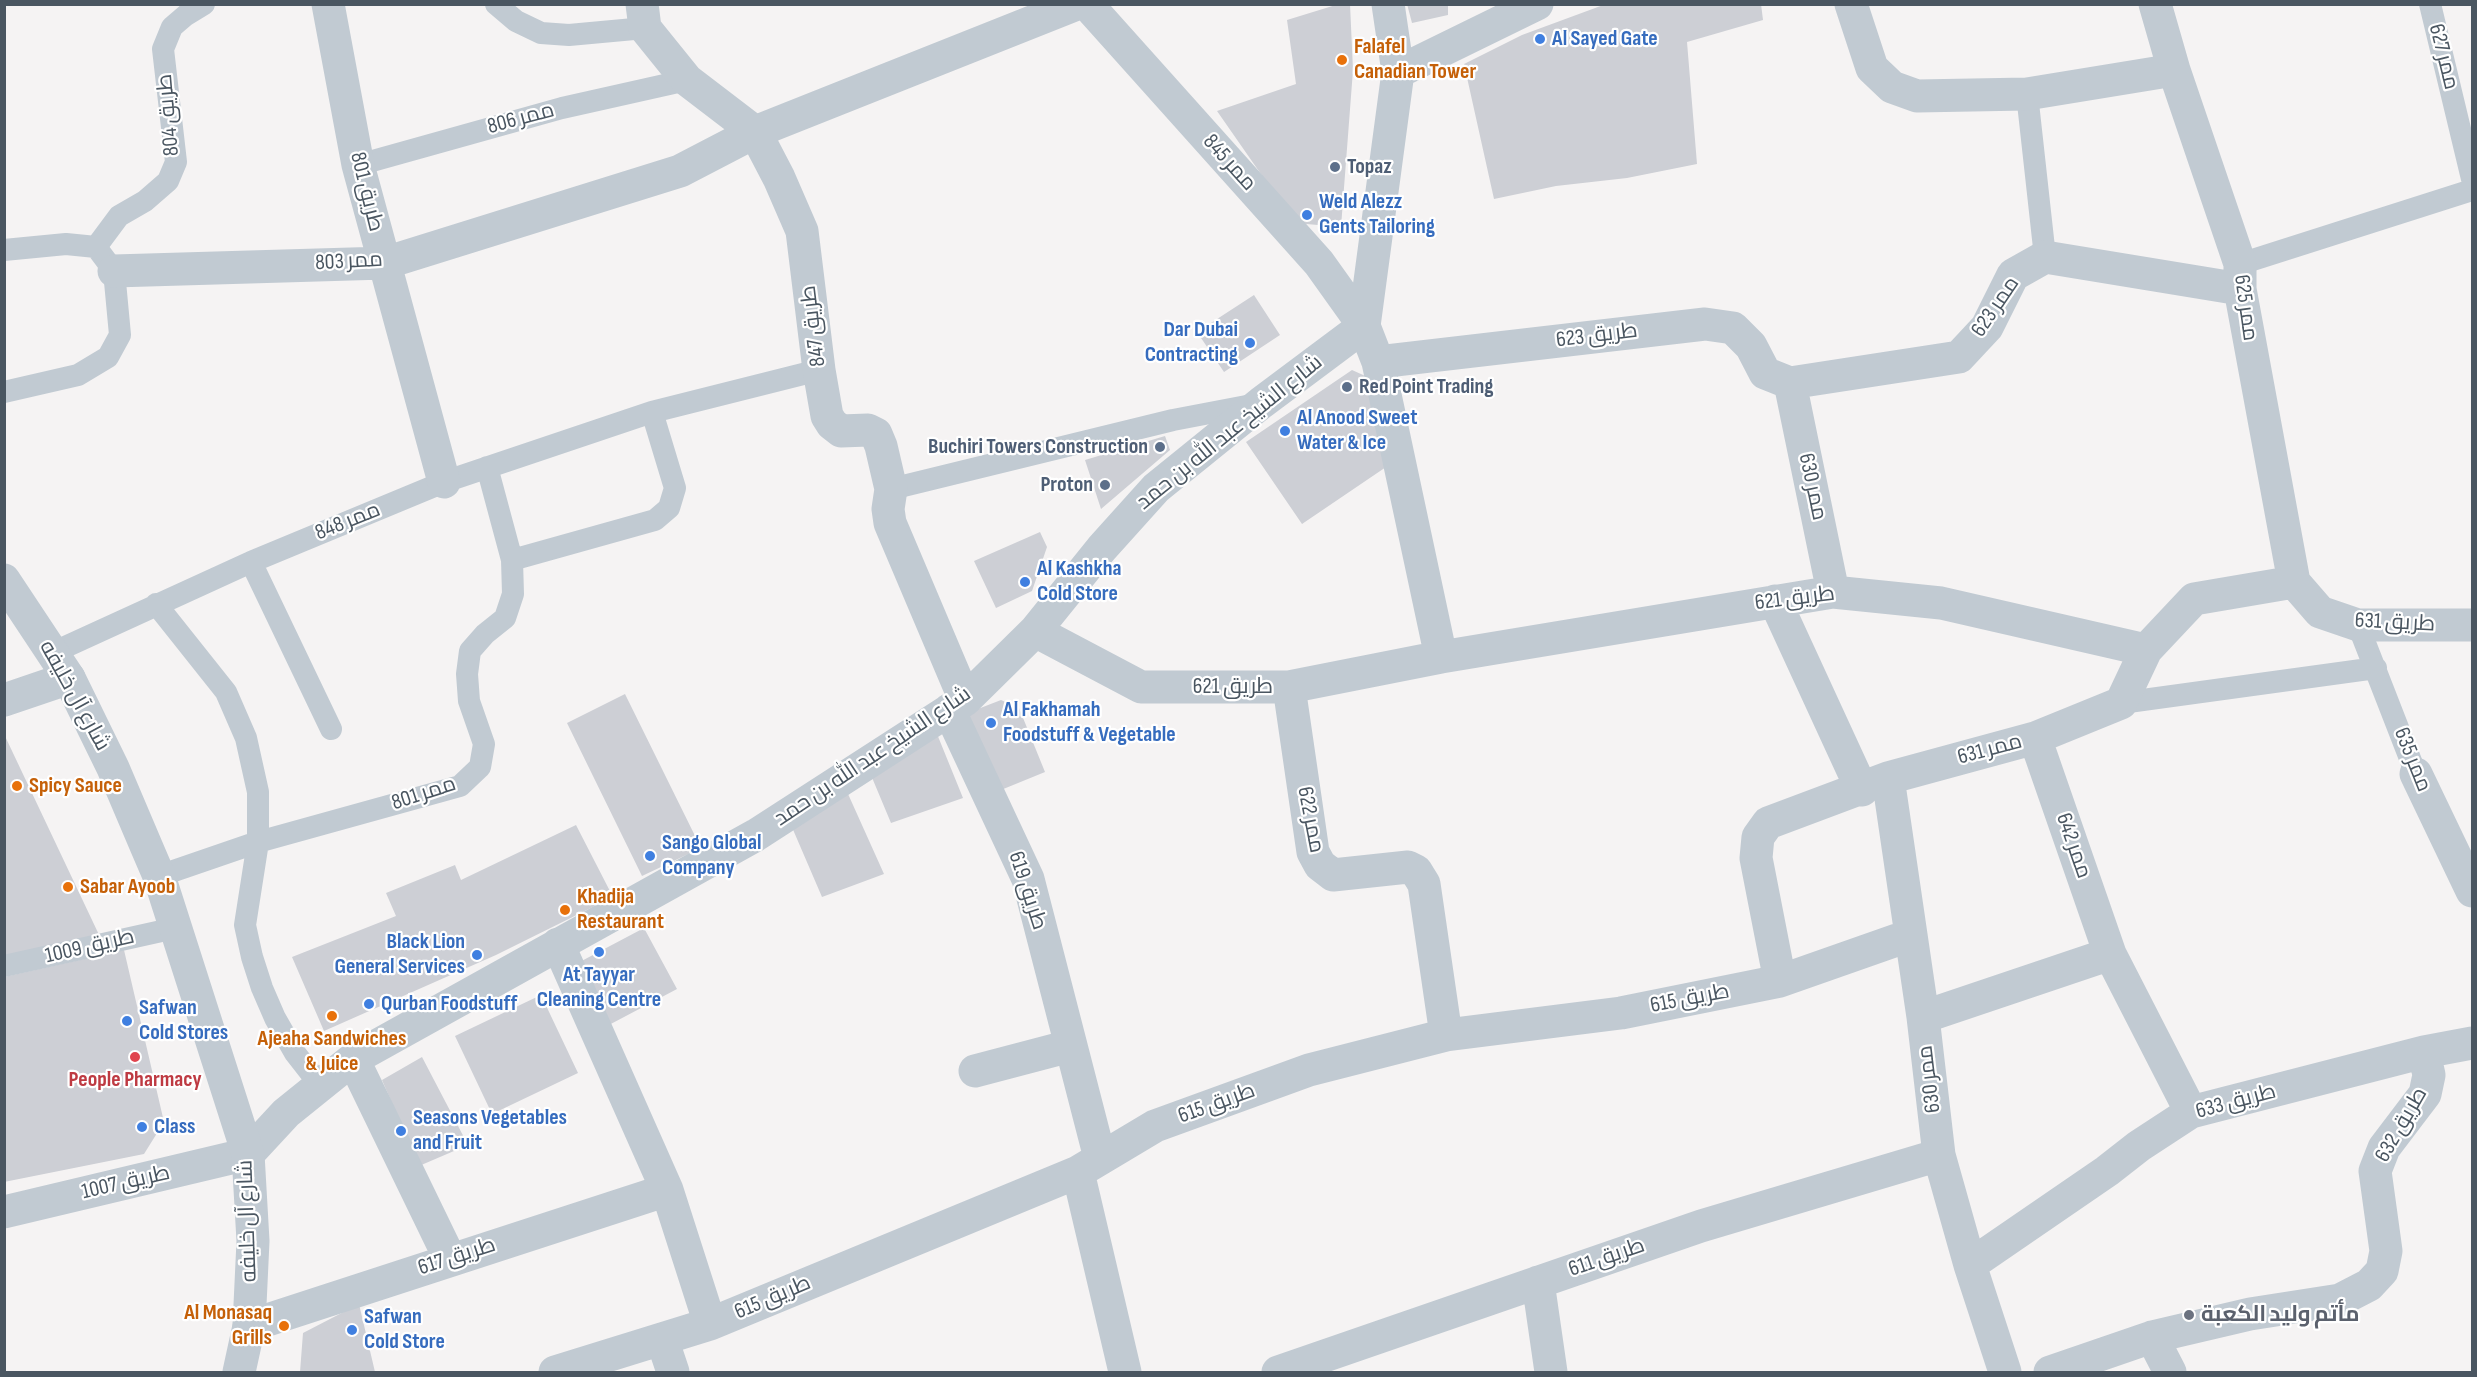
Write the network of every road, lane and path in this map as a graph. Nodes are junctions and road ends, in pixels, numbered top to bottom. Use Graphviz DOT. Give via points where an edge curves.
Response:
graph roads {
  1 [pos="204,4"];
  2 [pos="328,4"];
  3 [pos="496,4"];
  4 [pos="1077,4"];
  5 [pos="1087,4"];
  6 [pos="1388,4"];
  7 [pos="1538,4"];
  8 [pos="1851,4"];
  9 [pos="2155,4"];
  10 [pos="2430,4"];
  11 [pos="643,16"];
  12 [pos="2174,70"];
  13 [pos="1398,72"];
  14 [pos="687,80"];
  15 [pos="2027,94"];
  16 [pos="755,132"];
  17 [pos="358,165"];
  18 [pos="2472,179"];
  19 [pos="2472,190"];
  20 [pos="4,250"];
  21 [pos="2045,257"];
  22 [pos="105,259"];
  23 [pos="385,262"];
  24 [pos="2240,277"];
  25 [pos="1364,326"];
  26 [pos="1378,362"];
  27 [pos="819,370"];
  28 [pos="1790,383"];
  29 [pos="4,392"];
  30 [pos="1261,403"];
  31 [pos="652,412"];
  32 [pos="487,467"];
  33 [pos="444,482"];
  34 [pos="891,489"];
  35 [pos="512,560"];
  36 [pos="251,562"];
  37 [pos="4,580"];
  38 [pos="2294,582"];
  39 [pos="1833,592"];
  40 [pos="1775,601"];
  41 [pos="156,604"];
  42 [pos="2358,625"];
  43 [pos="2472,625"];
  44 [pos="1035,632"];
  45 [pos="2146,650"];
  46 [pos="1442,657"];
  47 [pos="61,666"];
  48 [pos="2376,668"];
  49 [pos="1288,687"];
  50 [pos="4,700"];
  51 [pos="2121,704"];
  52 [pos="957,705"];
  53 [pos="331,729"];
  54 [pos="2036,738"];
  55 [pos="2416,774"];
  56 [pos="1875,784"];
  57 [pos="258,842"];
  58 [pos="159,876"];
  59 [pos="2472,891"];
  60 [pos="175,928"];
  61 [pos="1911,935"];
  62 [pos="558,944"];
  63 [pos="2110,954"];
  64 [pos="4,966"];
  65 [pos="1780,981"];
  66 [pos="1923,1017"];
  67 [pos="1446,1035"];
  68 [pos="2472,1043"];
  69 [pos="1070,1046"];
  70 [pos="2424,1052"];
  71 [pos="353,1059"];
  72 [pos="975,1071"];
  73 [pos="320,1084"];
  74 [pos="2192,1112"];
  75 [pos="248,1154"];
  76 [pos="1939,1155"];
  77 [pos="1089,1165"];
  78 [pos="667,1190"];
  79 [pos="4,1212"];
  80 [pos="450,1259"];
  81 [pos="1970,1266"];
  82 [pos="1538,1282"];
  83 [pos="710,1324"];
  84 [pos="249,1326"];
  85 [pos="2152,1337"];
  86 [pos="662,1339"];
  87 [pos="1294,1370"];
  88 [pos="239,1372"];
  89 [pos="555,1372"];
  90 [pos="673,1372"];
  91 [pos="1125,1372"];
  92 [pos="1551,1372"];
  93 [pos="2005,1372"];
  94 [pos="2050,1372"];
  95 [pos="2170,1372"];
  1 -- 22 [label="lane, طريق 804" via="172,27 163,49 176,162 168,181 119,216"];
  2 -- 17 [label="street, طريق 801"];
  3 -- 11 [label="lane" via="516,21 541,33 569,35"];
  4 -- 16 [label="street, ممر 803"];
  5 -- 25 [label="street, ممر 845" via="1319,263"];
  6 -- 13 [label="street"];
  7 -- 13 [label="street"];
  8 -- 15 [label="street" via="1872,68 1893,87 1917,96"];
  9 -- 12 [label="street, ممر 625"];
  10 -- 18 [label="lane, ممر 627"];
  11 -- 14 [label="street"];
  12 -- 15 [label="street"];
  12 -- 24 [label="street, ممر 625"];
  13 -- 25 [label="street"];
  14 -- 16 [label="street"];
  14 -- 17 [label="lane, ممر 806" via="562,108"];
  15 -- 21 [label="lane"];
  16 -- 23 [label="street, ممر 803" via="680,171"];
  16 -- 27 [label="street, طريق 847" via="802,231"];
  17 -- 23 [label="street, طريق 801"];
  19 -- 24 [label="lane"];
  20 -- 22 [label="lane, ممر 803" via="66,244"];
  21 -- 24 [label="street"];
  21 -- 28 [label="street, ممر 623" via="2013,275 1987,327 1959,357"];
  22 -- 23 [label="street, ممر 803"];
  22 -- 29 [label="lane" via="120,335 108,357 78,375"];
  23 -- 33 [label="street, طريق 801"];
  24 -- 38 [label="street, ممر 625"];
  25 -- 26 [label="street"];
  25 -- 30 [label="street, شارع الشيخ عبد الله بن حمد"];
  26 -- 28 [label="street, طريق 623" via="1705,324 1733,328 1751,346 1765,373"];
  26 -- 46 [label="street"];
  27 -- 31 [label="lane, ممر 848"];
  27 -- 34 [label="street, طريق 847" via="827,416 841,431 867,430 876,434"];
  28 -- 39 [label="street, ممر 630"];
  30 -- 34 [label="lane" via="1173,420"];
  30 -- 44 [label="street, شارع الشيخ عبد الله بن حمد" via="1156,488"];
  31 -- 32 [label="lane, ممر 848"];
  31 -- 35 [label="lane" via="675,488 669,508 655,520"];
  32 -- 33 [label="lane, ممر 848"];
  32 -- 35 [label="lane, ممر 801"];
  33 -- 36 [label="lane, ممر 848"];
  34 -- 52 [label="street, طريق 847" via="890,523"];
  35 -- 57 [label="lane, ممر 801" via="513,594 505,618 470,651 468,663 469,701 484,744 480,767 460,786"];
  36 -- 41 [label="lane, ممر 848"];
  36 -- 53 [label="lane"];
  37 -- 47 [label="street, شارع آل خليفه"];
  38 -- 42 [label="street, طريق 631" via="2320,612"];
  38 -- 45 [label="street" via="2194,599"];
  39 -- 40 [label="street, طريق 621"];
  39 -- 45 [label="street, طريق 621" via="1941,603"];
  40 -- 46 [label="street, طريق 621"];
  40 -- 56 [label="street, ممر 630"];
  41 -- 47 [label="lane, ممر 848"];
  41 -- 57 [label="lane" via="226,693 246,738 258,792"];
  42 -- 43 [label="street, طريق 631"];
  42 -- 48 [label="lane, ممر 635"];
  44 -- 49 [label="street, طريق 621" via="1141,687"];
  44 -- 52 [label="street, شارع الشيخ عبد الله بن حمد"];
  45 -- 51 [label="street"];
  46 -- 49 [label="street, طريق 621"];
  47 -- 50 [label="street"];
  47 -- 58 [label="street, شارع آل خليفه" via="113,768"];
  48 -- 51 [label="lane, ممر 631"];
  48 -- 55 [label="lane, ممر 635"];
  49 -- 67 [label="street, ممر 622" via="1313,852 1320,865 1333,875 1408,867 1416,871 1424,884"];
  51 -- 54 [label="street, ممر 631"];
  52 -- 62 [label="street, شارع الشيخ عبد الله بن حمد" via="756,835"];
  52 -- 69 [label="street, طريق 619" via="1028,879"];
  54 -- 56 [label="street, ممر 631"];
  54 -- 63 [label="street, ممر 642"];
  55 -- 59 [label="street, ممر 635"];
  56 -- 61 [label="street, ممر 630"];
  56 -- 65 [label="street, ممر 631" via="1768,824 1758,837 1756,858"];
  57 -- 58 [label="lane, ممر 801"];
  57 -- 73 [label="lane" via="245,925 252,957 275,1018 295,1053"];
  58 -- 60 [label="street, شارع آل خليفه"];
  60 -- 64 [label="lane, طريق 1009"];
  60 -- 75 [label="street, شارع آل خليفه"];
  61 -- 65 [label="street, طريق 615"];
  61 -- 66 [label="street, ممر 630"];
  62 -- 71 [label="street, شارع الشيخ عبد الله بن حمد"];
  62 -- 78 [label="street"];
  63 -- 66 [label="street"];
  63 -- 74 [label="street, ممر 642"];
  65 -- 67 [label="street, طريق 615" via="1621,1013"];
  66 -- 76 [label="street, ممر 630"];
  67 -- 77 [label="street, طريق 615" via="1309,1070 1155,1126"];
  68 -- 70 [label="street, طريق 633"];
  69 -- 72 [label="street"];
  69 -- 77 [label="street, طريق 619"];
  70 -- 74 [label="street, طريق 633"];
  70 -- 85 [label="street, طريق 632" via="2429,1075 2426,1094 2384,1148 2375,1171 2386,1251 2382,1271 2369,1285 2340,1300 2250,1314"];
  71 -- 73 [label="street, شارع الشيخ عبد الله بن حمد"];
  71 -- 80 [label="street"];
  73 -- 75 [label="street, شارع الشيخ عبد الله بن حمد"];
  74 -- 81 [label="street, طريق 633"];
  75 -- 79 [label="street, طريق 1007"];
  75 -- 84 [label="street, شارع آل خليفه" via="253,1241"];
  76 -- 81 [label="street, ممر 630"];
  76 -- 82 [label="street, طريق 611" via="1701,1226"];
  77 -- 83 [label="street, طريق 615"];
  77 -- 91 [label="street, طريق 619"];
  78 -- 80 [label="street, طريق 617"];
  78 -- 83 [label="street"];
  80 -- 84 [label="street, طريق 617"];
  81 -- 93 [label="street, ممر 630"];
  82 -- 87 [label="street, طريق 611"];
  82 -- 92 [label="street"];
  83 -- 86 [label="street, طريق 615"];
  84 -- 88 [label="street, شارع آل خليفه"];
  85 -- 94 [label="street, طريق 632"];
  85 -- 95 [label="street"];
  86 -- 89 [label="street, طريق 615"];
  86 -- 90 [label="street"];
}
